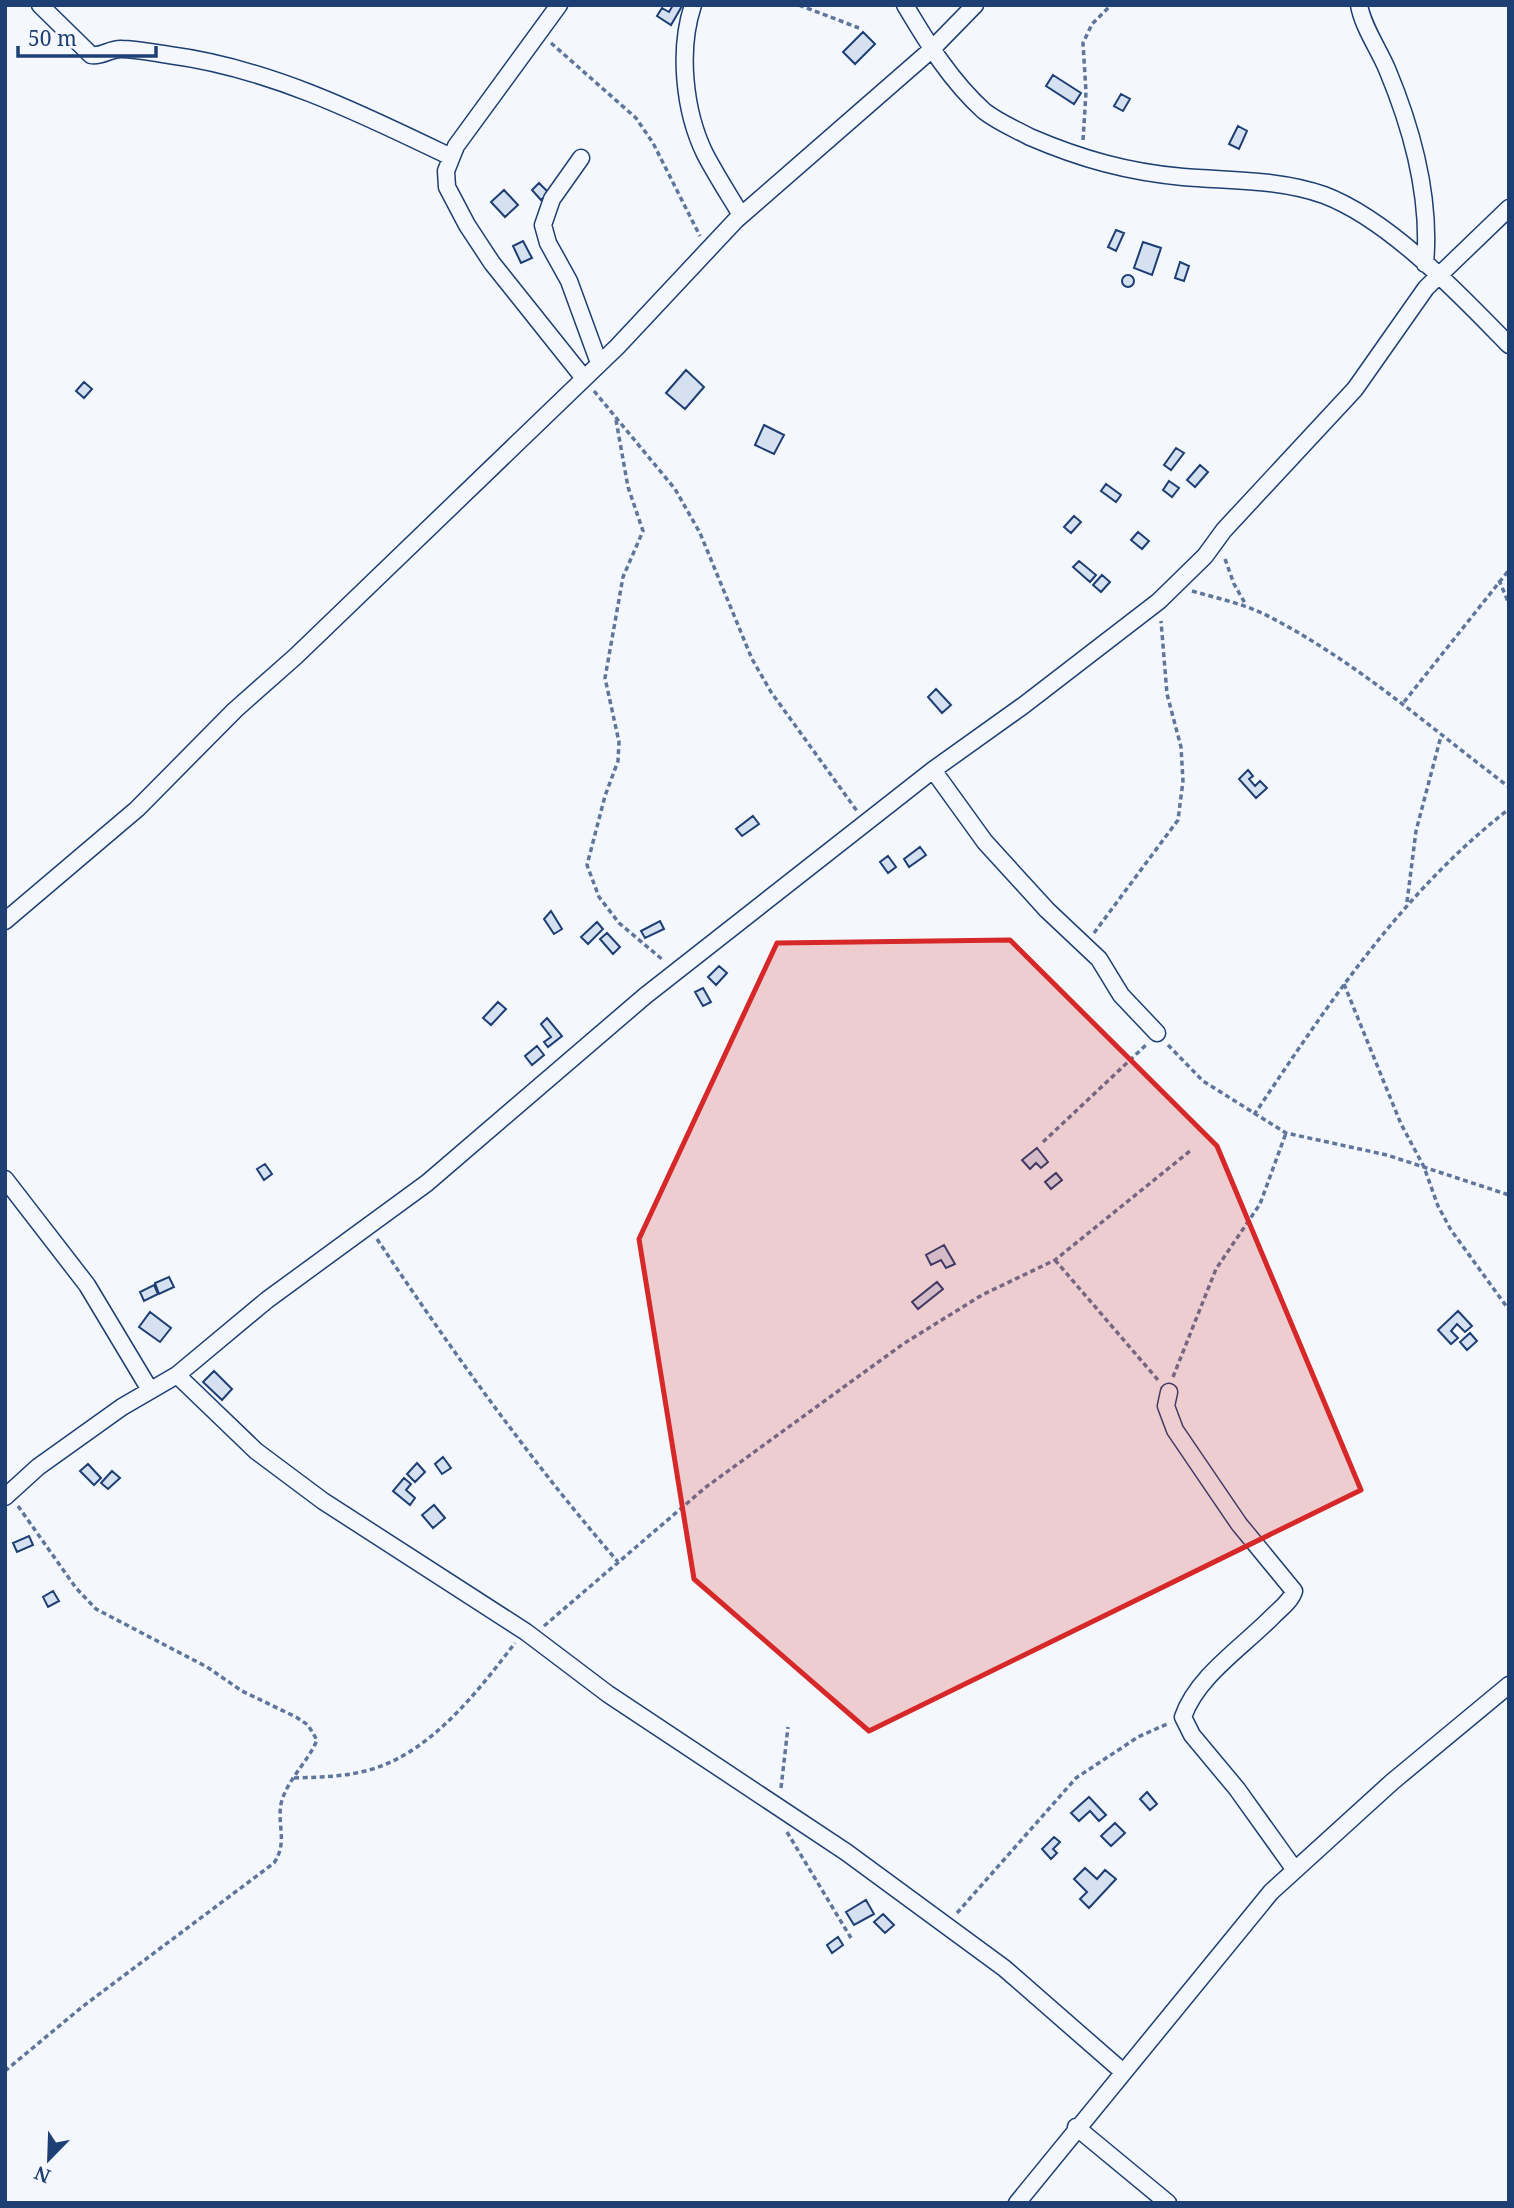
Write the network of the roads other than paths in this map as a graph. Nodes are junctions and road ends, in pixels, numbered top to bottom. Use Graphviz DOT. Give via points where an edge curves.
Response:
graph roads {
  1 [pos="40,5"];
  2 [pos="559,5"];
  3 [pos="694,5"];
  4 [pos="905,5"];
  5 [pos="975,5"];
  6 [pos="1359,5"];
  7 [pos="931,50"];
  8 [pos="451,157"];
  9 [pos="581,158"];
  10 [pos="1509,208"];
  11 [pos="741,215"];
  12 [pos="1425,264"];
  13 [pos="1439,275"];
  14 [pos="1509,345"];
  15 [pos="599,363"];
  16 [pos="583,377"];
  17 [pos="933,770"];
  18 [pos="5,921"];
  19 [pos="1157,1033"];
  20 [pos="5,1179"];
  21 [pos="177,1375"];
  22 [pos="150,1391"];
  23 [pos="1169,1392"];
  24 [pos="7,1495"];
  25 [pos="1509,1685"];
  26 [pos="1295,1870"];
  27 [pos="1122,2071"];
  28 [pos="1076,2127"];
  29 [pos="1017,2203"];
  30 [pos="1168,2203"];
  1 -- 8 [label="street" via="91,55 121,48 260,74"];
  2 -- 8 [label="street"];
  3 -- 11 [label="street" via="684,60 694,121 704,152"];
  4 -- 7 [label="street"];
  5 -- 7 [label="street"];
  6 -- 12 [label="street" via="1391,80 1420,169 1428,233"];
  7 -- 11 [label="street"];
  7 -- 12 [label="street" via="986,113 1082,159 1183,177 1266,181 1325,196 1369,219"];
  8 -- 16 [label="street" via="447,187 467,225"];
  9 -- 15 [label="street" via="552,200 543,225"];
  10 -- 13 [label="street"];
  11 -- 15 [label="street"];
  12 -- 13 [label="street"];
  13 -- 14 [label="street"];
  13 -- 17 [label="street" via="1354,390 1175,585 1024,705"];
  15 -- 16 [label="street"];
  16 -- 18 [label="street" via="136,809"];
  17 -- 19 [label="street" via="985,842 1099,959 1121,995"];
  17 -- 21 [label="street" via="616,1021 466,1152 267,1300"];
  20 -- 22 [label="street" via="87,1285"];
  21 -- 22 [label="street"];
  21 -- 27 [label="street" via="256,1451 323,1501 528,1634 608,1694 946,1925 1004,1968"];
  22 -- 24 [label="street" via="59,1452"];
  23 -- 26 [label="street" via="1166,1406 1175,1430 1239,1524 1294,1591 1194,1695 1183,1717"];
  25 -- 26 [label="street" via="1391,1782"];
  26 -- 27 [label="street" via="1271,1892"];
  27 -- 28 [label="street"];
  28 -- 29 [label="street"];
  28 -- 30 [label="street"];
}
